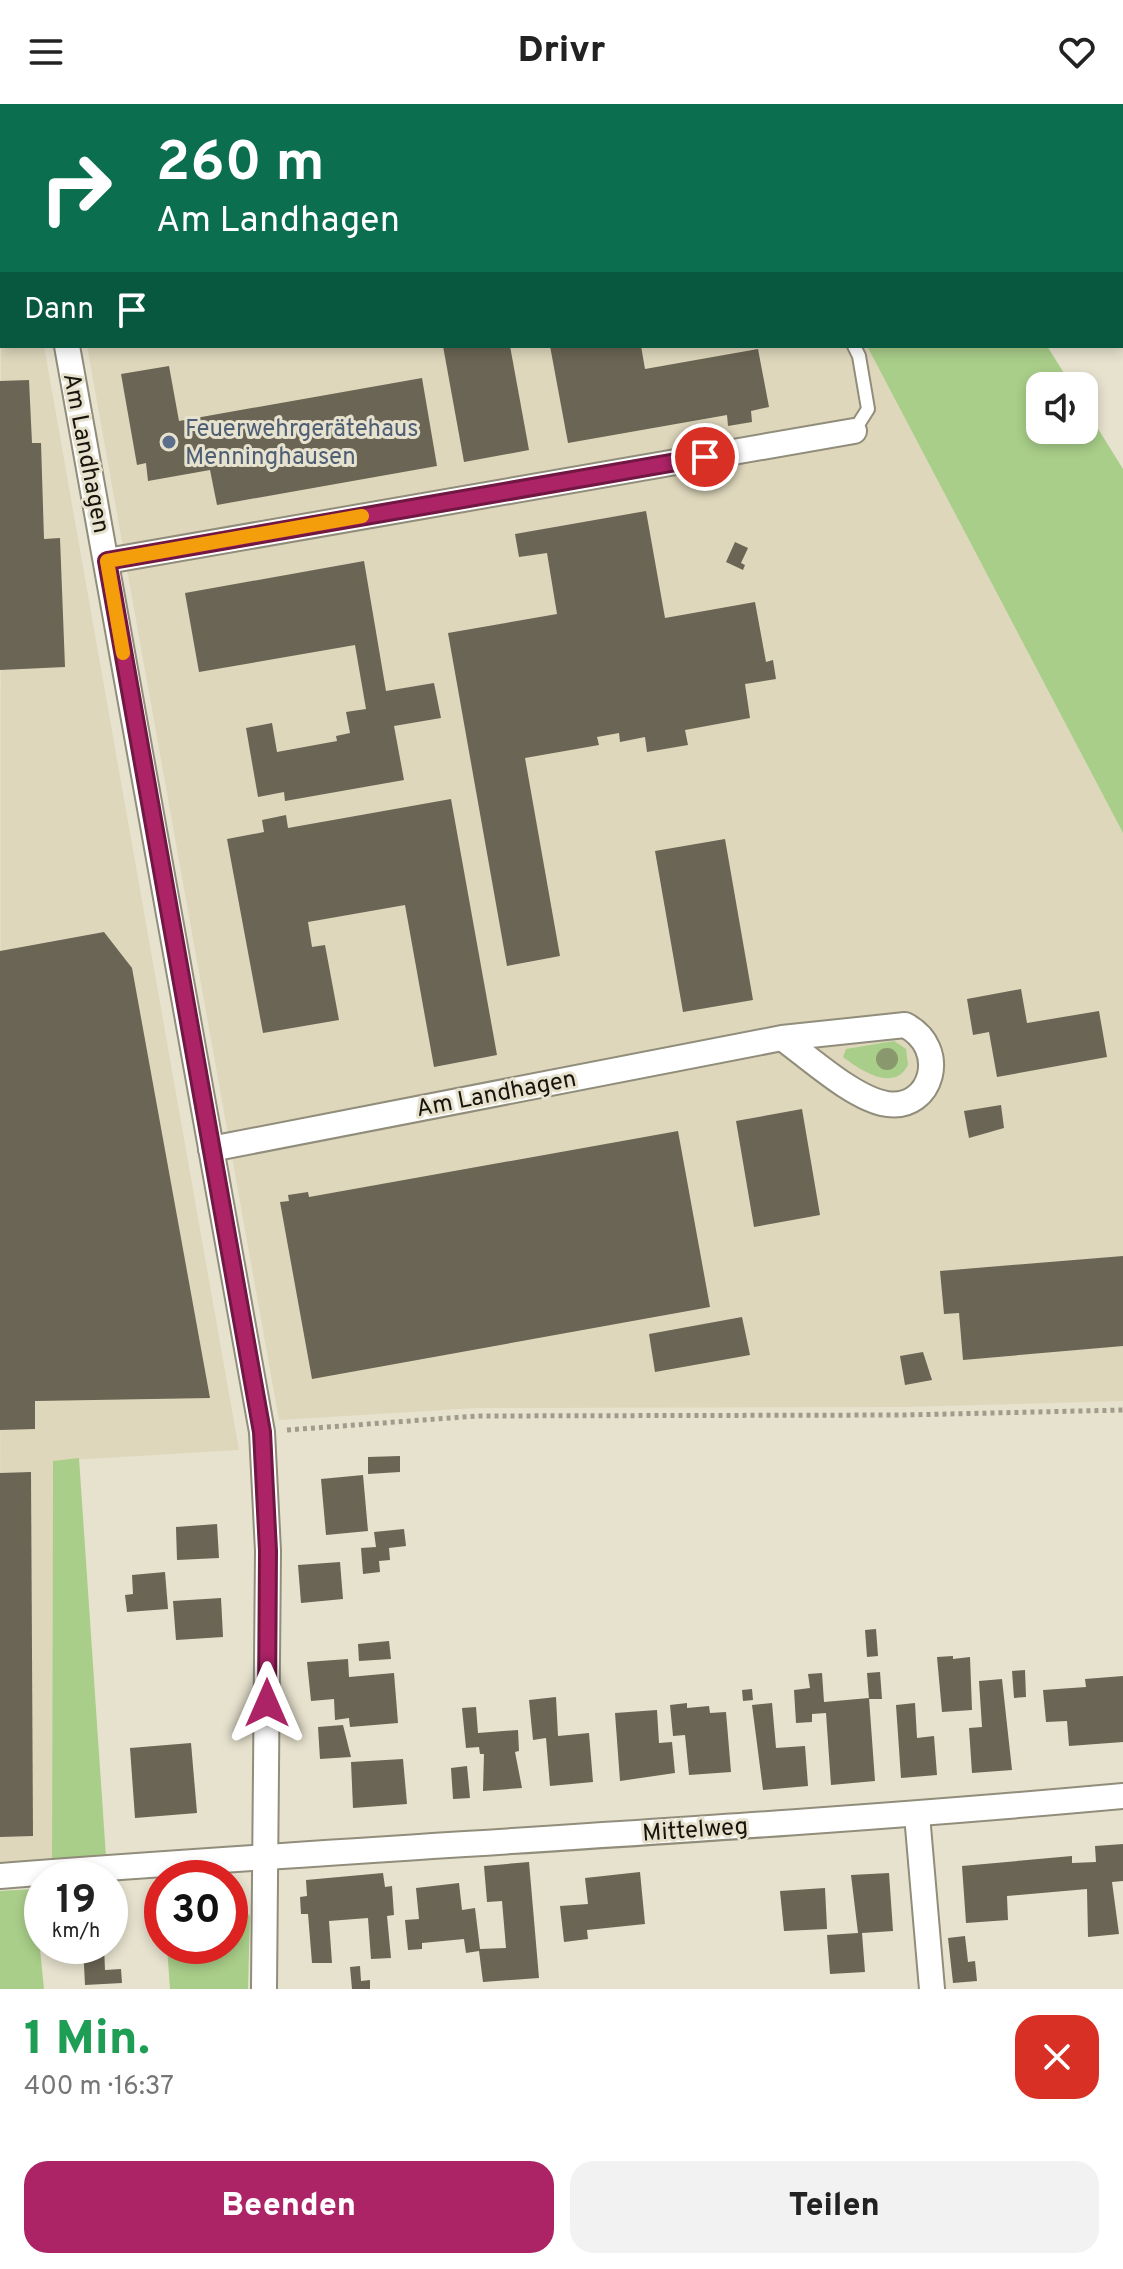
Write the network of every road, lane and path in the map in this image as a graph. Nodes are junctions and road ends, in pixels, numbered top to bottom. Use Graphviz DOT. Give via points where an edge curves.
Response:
graph roads {
  1 [pos="67,348"];
  2 [pos="855,348"];
  3 [pos="854,431"];
  4 [pos="107,561"];
  5 [pos="782,1038"];
  6 [pos="211,1149"];
  7 [pos="1123,1410"];
  8 [pos="262,1432"];
  9 [pos="1123,1796"];
  10 [pos="917,1815"];
  11 [pos="267,1855"];
  12 [pos="0,1876"];
  13 [pos="264,1989"];
  14 [pos="932,1989"];
  1 -- 4 [label="street, Am Landhagen"];
  2 -- 3 [label="lane" via="868,409"];
  3 -- 4 [label="street, Am Landhagen"];
  4 -- 6 [label="street, Am Landhagen"];
  5 -- 5 [label="street, Am Landhagen" via="864,1096 888,1104 914,1096 931,1075 931,1052 905,1025"];
  5 -- 6 [label="street, Am Landhagen"];
  6 -- 8 [label="street, Am Landhagen"];
  7 -- 8 [label="path" via="477,1416"];
  8 -- 11 [label="street, Am Landhagen" via="268,1551"];
  9 -- 10 [label="street, Mittelweg"];
  10 -- 11 [label="street, Mittelweg"];
  10 -- 14 [label="street"];
  11 -- 12 [label="street, Mittelweg"];
  11 -- 13 [label="street"];
}
